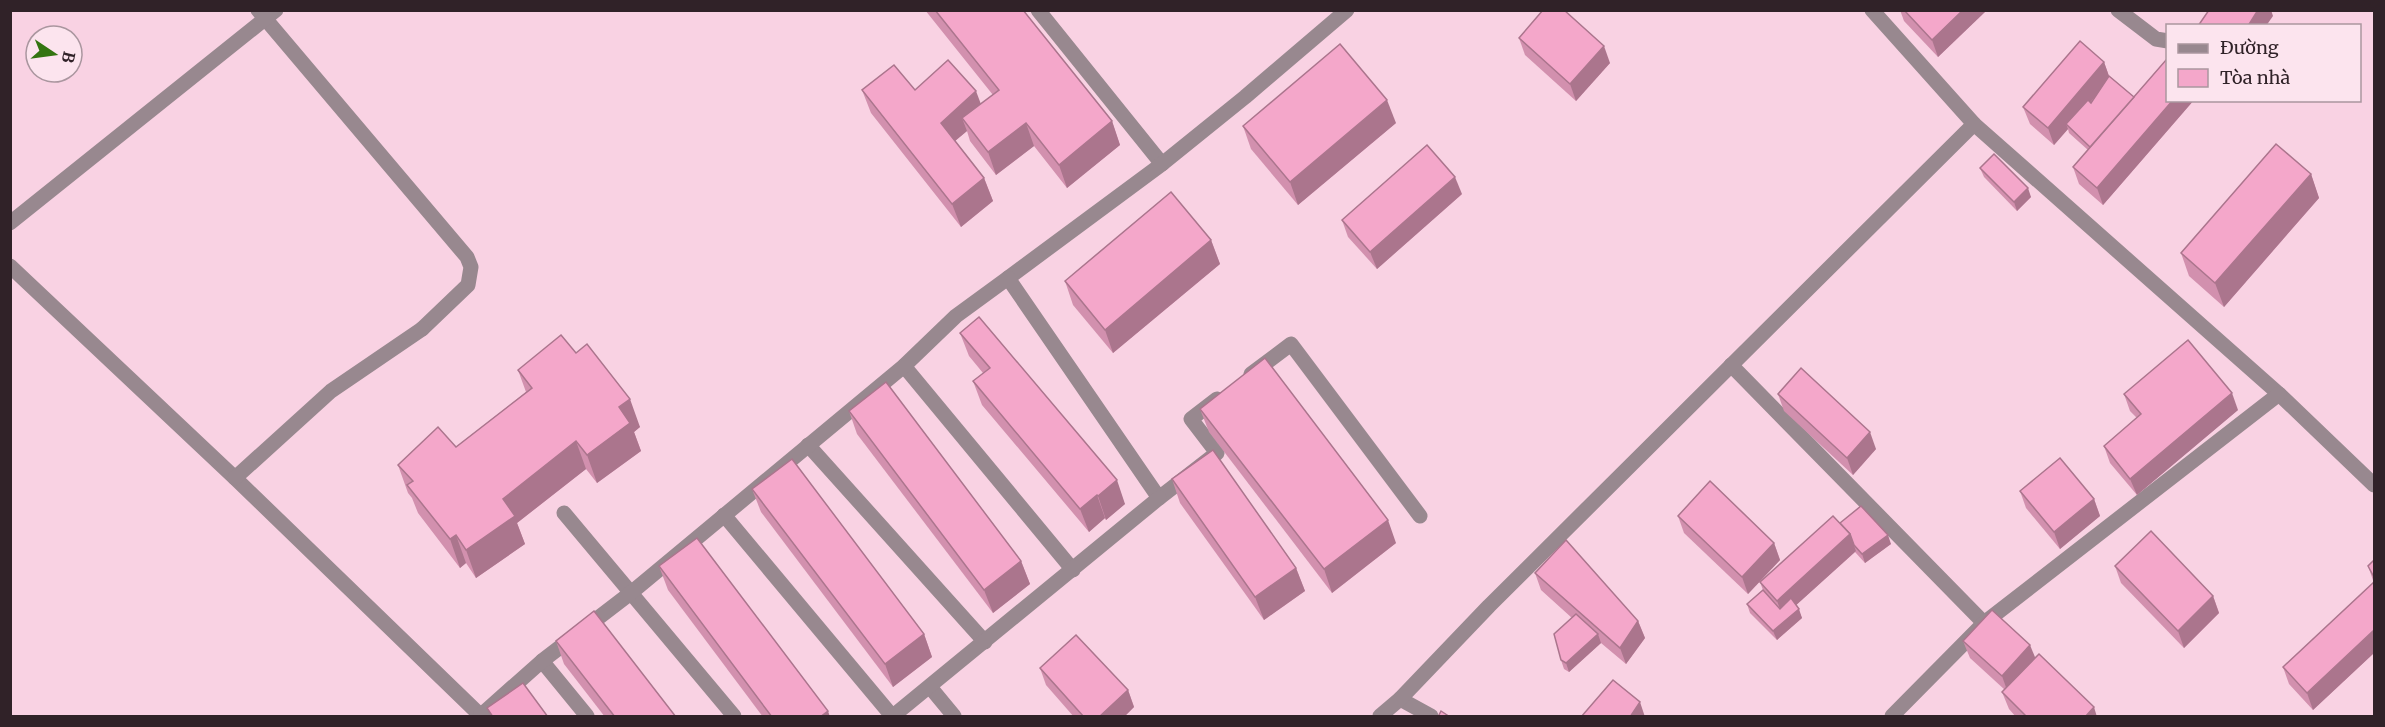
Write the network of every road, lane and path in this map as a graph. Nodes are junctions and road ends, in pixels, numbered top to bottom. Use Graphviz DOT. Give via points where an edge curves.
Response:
graph roads {
  1 [pos="1038,10"];
  2 [pos="1347,10"];
  3 [pos="2118,10"];
  4 [pos="266,13"];
  5 [pos="1883,14"];
  6 [pos="2166,41"];
  7 [pos="1974,124"];
  8 [pos="1162,164"];
  9 [pos="10,224"];
  10 [pos="10,266"];
  11 [pos="1008,278"];
  12 [pos="1731,365"];
  13 [pos="904,366"];
  14 [pos="2279,394"];
  15 [pos="808,445"];
  16 [pos="235,478"];
  17 [pos="2374,485"];
  18 [pos="1159,498"];
  19 [pos="564,513"];
  20 [pos="724,515"];
  21 [pos="1420,516"];
  22 [pos="1073,570"];
  23 [pos="632,592"];
  24 [pos="1984,623"];
  25 [pos="985,642"];
  26 [pos="542,661"];
  27 [pos="930,687"];
  28 [pos="1400,699"];
  29 [pos="480,716"];
  30 [pos="587,717"];
  31 [pos="734,717"];
  32 [pos="893,717"];
  33 [pos="954,717"];
  34 [pos="1380,717"];
  35 [pos="1431,717"];
  36 [pos="1892,717"];
  1 -- 8 [label="street"];
  2 -- 8 [label="street"];
  3 -- 6 [label="street" via="2156,39"];
  4 -- 9 [label="street"];
  4 -- 16 [label="street" via="467,257 471,267 468,285 422,329 331,391"];
  5 -- 7 [label="street"];
  7 -- 12 [label="street"];
  7 -- 14 [label="street"];
  8 -- 11 [label="street"];
  10 -- 16 [label="street"];
  11 -- 13 [label="street" via="956,316"];
  11 -- 18 [label="street"];
  12 -- 24 [label="street"];
  12 -- 28 [label="street"];
  13 -- 15 [label="street"];
  13 -- 22 [label="street"];
  14 -- 17 [label="street"];
  14 -- 24 [label="street"];
  15 -- 20 [label="street"];
  15 -- 25 [label="street"];
  16 -- 29 [label="street"];
  18 -- 21 [label="street" via="1217,453 1191,419 1291,344"];
  18 -- 22 [label="street"];
  19 -- 23 [label="street"];
  20 -- 23 [label="street"];
  20 -- 32 [label="street"];
  22 -- 25 [label="street"];
  23 -- 26 [label="street"];
  23 -- 31 [label="street"];
  24 -- 36 [label="street"];
  25 -- 27 [label="street"];
  26 -- 29 [label="street"];
  26 -- 30 [label="street"];
  27 -- 32 [label="street"];
  27 -- 33 [label="street"];
  28 -- 34 [label="street"];
  28 -- 35 [label="street"];
}
